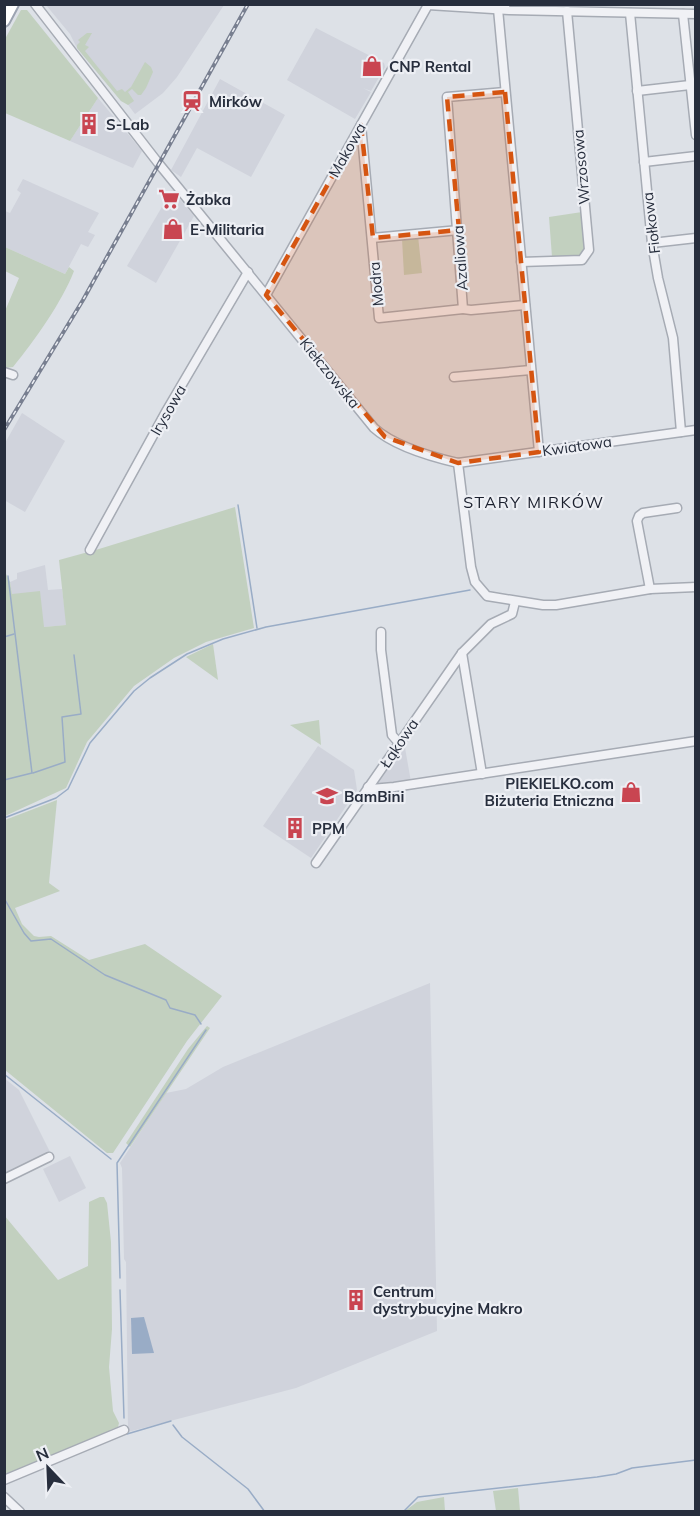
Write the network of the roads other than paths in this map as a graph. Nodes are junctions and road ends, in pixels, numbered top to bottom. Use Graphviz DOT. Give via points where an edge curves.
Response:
graph roads {
  1 [pos="13,4"];
  2 [pos="428,5"];
  3 [pos="34,6"];
  4 [pos="498,9"];
  5 [pos="567,11"];
  6 [pos="630,12"];
  7 [pos="683,14"];
  8 [pos="696,14"];
  9 [pos="4,21"];
  10 [pos="690,85"];
  11 [pos="637,91"];
  12 [pos="505,92"];
  13 [pos="362,125"];
  14 [pos="696,135"];
  15 [pos="696,156"];
  16 [pos="644,162"];
  17 [pos="459,230"];
  18 [pos="372,238"];
  19 [pos="696,238"];
  20 [pos="652,243"];
  21 [pos="521,262"];
  22 [pos="248,272"];
  23 [pos="266,295"];
  24 [pos="525,305"];
  25 [pos="463,309"];
  26 [pos="531,370"];
  27 [pos="454,376"];
  28 [pos="696,430"];
  29 [pos="681,432"];
  30 [pos="540,452"];
  31 [pos="458,463"];
  32 [pos="677,508"];
  33 [pos="90,550"];
  34 [pos="696,587"];
  35 [pos="650,589"];
  36 [pos="515,602"];
  37 [pos="381,632"];
  38 [pos="462,653"];
  39 [pos="696,741"];
  40 [pos="399,743"];
  41 [pos="482,774"];
  42 [pos="368,787"];
  43 [pos="316,863"];
  44 [pos="49,1157"];
  45 [pos="4,1179"];
  46 [pos="124,1430"];
  47 [pos="4,1480"];
  48 [pos="4,1497"];
  49 [pos="20,1512"];
  1 -- 9 [label="main road"];
  2 -- 4 [label="street"];
  2 -- 13 [label="street, Makowa"];
  3 -- 22 [label="street, Kiełczowska"];
  4 -- 5 [label="street"];
  4 -- 12 [label="street"];
  5 -- 6 [label="street"];
  5 -- 21 [label="street, Wrzosowa" via="589,250 582,260"];
  6 -- 7 [label="street"];
  6 -- 11 [label="street, Fiołkowa"];
  7 -- 8 [label="street"];
  7 -- 10 [label="street"];
  10 -- 11 [label="street"];
  10 -- 14 [label="street"];
  11 -- 16 [label="street, Fiołkowa"];
  12 -- 17 [label="street, Azaliowa" via="447,98"];
  12 -- 21 [label="street"];
  13 -- 18 [label="street, Modra"];
  13 -- 23 [label="street, Makowa"];
  15 -- 16 [label="street"];
  16 -- 20 [label="street, Fiołkowa"];
  17 -- 18 [label="street"];
  17 -- 25 [label="street, Azaliowa"];
  18 -- 25 [label="street, Modra" via="379,318"];
  19 -- 20 [label="street"];
  20 -- 29 [label="street, Fiołkowa" via="673,338"];
  21 -- 24 [label="street"];
  22 -- 23 [label="street, Kiełczowska"];
  22 -- 33 [label="street, Irysowa"];
  23 -- 31 [label="street, Kiełczowska" via="382,435"];
  24 -- 25 [label="street, Azaliowa"];
  24 -- 26 [label="street"];
  26 -- 27 [label="street"];
  26 -- 30 [label="street"];
  28 -- 29 [label="street, Kwiatowa"];
  29 -- 30 [label="street, Kwiatowa"];
  30 -- 31 [label="street, Kwiatowa"];
  31 -- 36 [label="street" via="475,582 487,596"];
  32 -- 35 [label="street" via="639,516"];
  34 -- 35 [label="street"];
  35 -- 36 [label="street" via="556,605"];
  36 -- 38 [label="street, Łąkowa" via="512,614 491,624"];
  37 -- 40 [label="street" via="392,735"];
  38 -- 40 [label="street, Łąkowa"];
  38 -- 41 [label="street"];
  39 -- 41 [label="street"];
  40 -- 42 [label="street, Łąkowa"];
  41 -- 42 [label="street" via="386,788"];
  42 -- 43 [label="street, Łąkowa"];
  44 -- 45 [label="street"];
  46 -- 47 [label="street"];
  48 -- 49 [label="street"];
}
